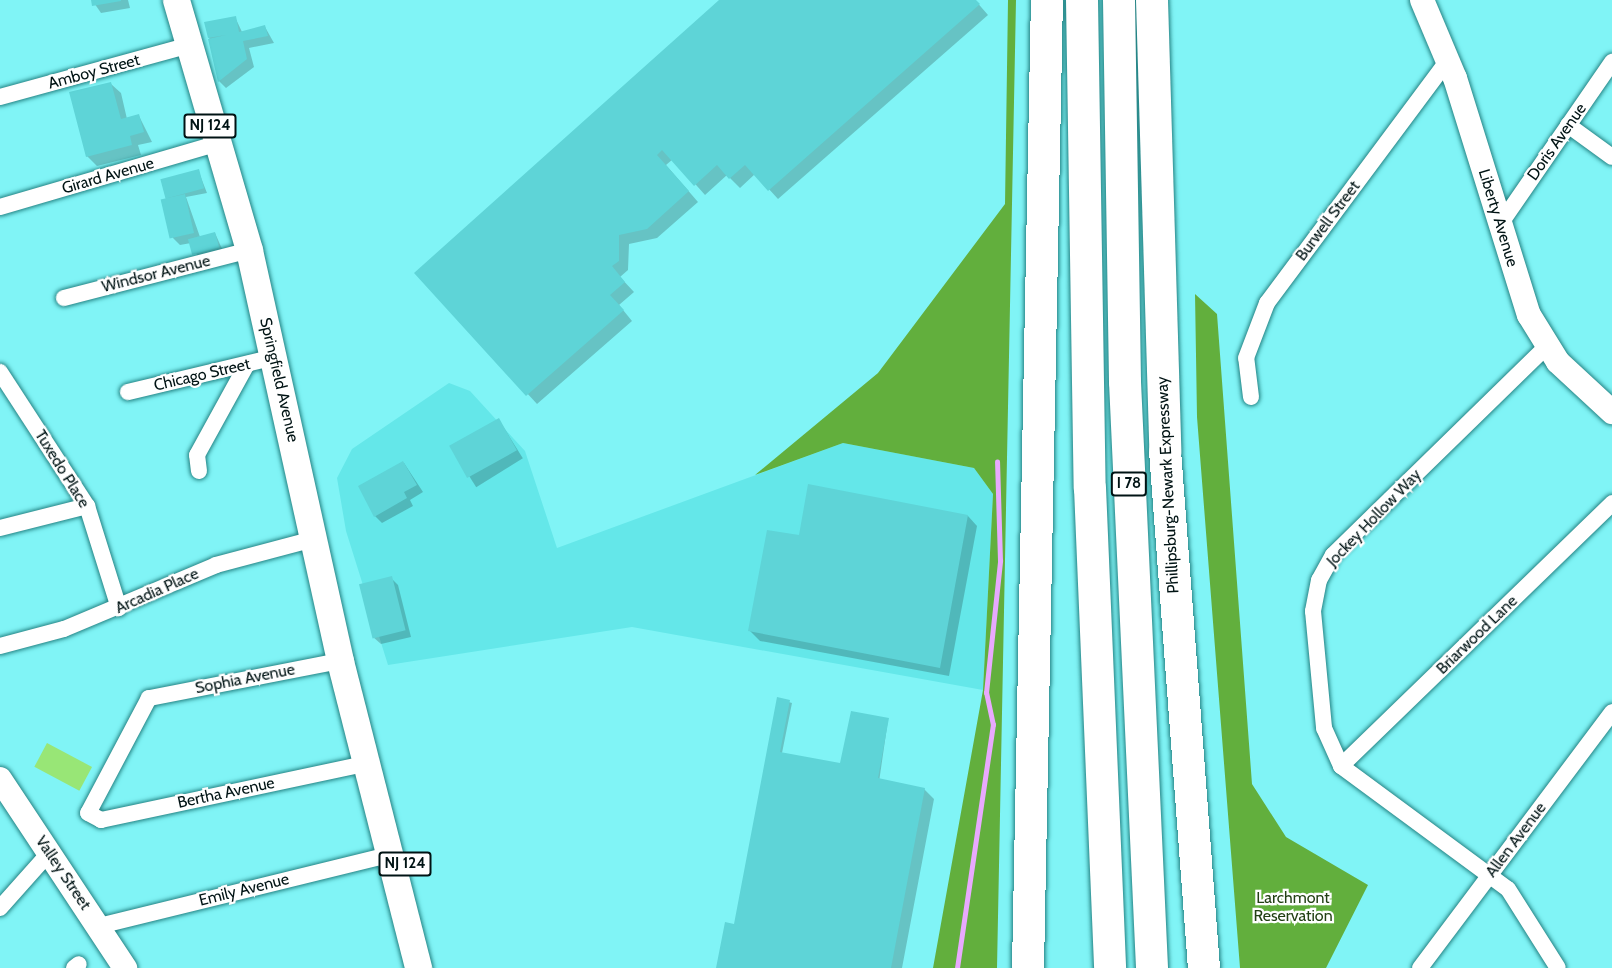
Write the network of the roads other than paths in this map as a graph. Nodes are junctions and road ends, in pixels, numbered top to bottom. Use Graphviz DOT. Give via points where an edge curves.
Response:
graph roads {
  1 [pos="176,0"];
  2 [pos="1047,0"];
  3 [pos="1073,0"];
  4 [pos="1082,0"];
  5 [pos="1119,0"];
  6 [pos="1152,0"];
  7 [pos="1422,0"];
  8 [pos="187,46"];
  9 [pos="1448,60"];
  10 [pos="1612,62"];
  11 [pos="0,97"];
  12 [pos="1569,125"];
  13 [pos="216,144"];
  14 [pos="1612,157"];
  15 [pos="0,207"];
  16 [pos="1501,223"];
  17 [pos="249,250"];
  18 [pos="64,298"];
  19 [pos="1546,347"];
  20 [pos="275,357"];
  21 [pos="247,364"];
  22 [pos="0,372"];
  23 [pos="128,392"];
  24 [pos="1251,397"];
  25 [pos="1612,412"];
  26 [pos="200,471"];
  27 [pos="1612,503"];
  28 [pos="87,506"];
  29 [pos="0,528"];
  30 [pos="314,539"];
  31 [pos="119,608"];
  32 [pos="0,645"];
  33 [pos="340,661"];
  34 [pos="1612,712"];
  35 [pos="369,763"];
  36 [pos="1341,766"];
  37 [pos="1188,771"];
  38 [pos="0,779"];
  39 [pos="87,810"];
  40 [pos="49,853"];
  41 [pos="388,855"];
  42 [pos="1490,875"];
  43 [pos="0,909"];
  44 [pos="1029,925"];
  45 [pos="99,926"];
  46 [pos="418,967"];
  47 [pos="125,968"];
  48 [pos="1028,968"];
  49 [pos="1110,968"];
  50 [pos="1152,968"];
  51 [pos="1185,968"];
  52 [pos="1204,968"];
  53 [pos="1420,968"];
  54 [pos="1558,968"];
  1 -- 8 [label="main road, Springfield Avenue / NJ 124"];
  2 -- 44 [label="highway"];
  3 -- 44 [label="highway" via="1053,683 1046,803"];
  4 -- 49 [label="highway, I 78" via="1090,488"];
  5 -- 50 [label="highway, I 78" via="1126,393"];
  6 -- 37 [label="highway, Phillipsburg-Newark Expressway / I 78" via="1164,440"];
  7 -- 9 [label="street, Liberty Avenue"];
  8 -- 11 [label="street, Amboy Street"];
  8 -- 13 [label="main road, Springfield Avenue / NJ 124"];
  9 -- 16 [label="street, Liberty Avenue"];
  9 -- 24 [label="street, Burwell Street" via="1267,303 1246,358"];
  10 -- 12 [label="street, Doris Avenue"];
  12 -- 14 [label="street"];
  12 -- 16 [label="street, Doris Avenue"];
  13 -- 15 [label="street, Girard Avenue"];
  13 -- 17 [label="main road, Springfield Avenue / NJ 124"];
  16 -- 19 [label="street, Liberty Avenue" via="1522,297"];
  17 -- 18 [label="street, Windsor Avenue"];
  17 -- 20 [label="main road, Springfield Avenue / NJ 124"];
  19 -- 25 [label="street, Liberty Avenue"];
  19 -- 36 [label="street, Jockey Hollow Way" via="1326,565 1313,611 1323,721"];
  20 -- 21 [label="street, Chicago Street"];
  20 -- 30 [label="main road, Springfield Avenue / NJ 124"];
  21 -- 23 [label="street, Chicago Street"];
  21 -- 26 [label="street" via="197,455"];
  22 -- 28 [label="street, Tuxedo Place"];
  27 -- 36 [label="street, Briarwood Lane"];
  28 -- 29 [label="street"];
  28 -- 31 [label="street, Tuxedo Place"];
  30 -- 31 [label="street, Arcadia Place" via="216,565"];
  30 -- 33 [label="main road, Springfield Avenue / NJ 124"];
  31 -- 32 [label="street, Arcadia Place"];
  33 -- 35 [label="main road, Springfield Avenue / NJ 124"];
  33 -- 39 [label="street, Sophia Avenue" via="149,698"];
  34 -- 42 [label="street, Allen Avenue"];
  35 -- 39 [label="street, Bertha Avenue" via="100,820"];
  35 -- 41 [label="main road, Springfield Avenue / NJ 124"];
  35 -- 46 [label="main road, Springfield Avenue / NJ 124" via="393,820"];
  36 -- 42 [label="street"];
  37 -- 51 [label="highway"];
  37 -- 52 [label="highway, Phillipsburg-Newark Expressway / I 78"];
  38 -- 40 [label="street, Valley Street"];
  40 -- 43 [label="street"];
  40 -- 45 [label="street, Valley Street"];
  41 -- 45 [label="street, Emily Avenue"];
  41 -- 46 [label="main road, Springfield Avenue / NJ 124"];
  42 -- 53 [label="street, Allen Avenue"];
  42 -- 54 [label="street" via="1508,889"];
  44 -- 48 [label="highway"];
  45 -- 47 [label="street, Valley Street"];
}
